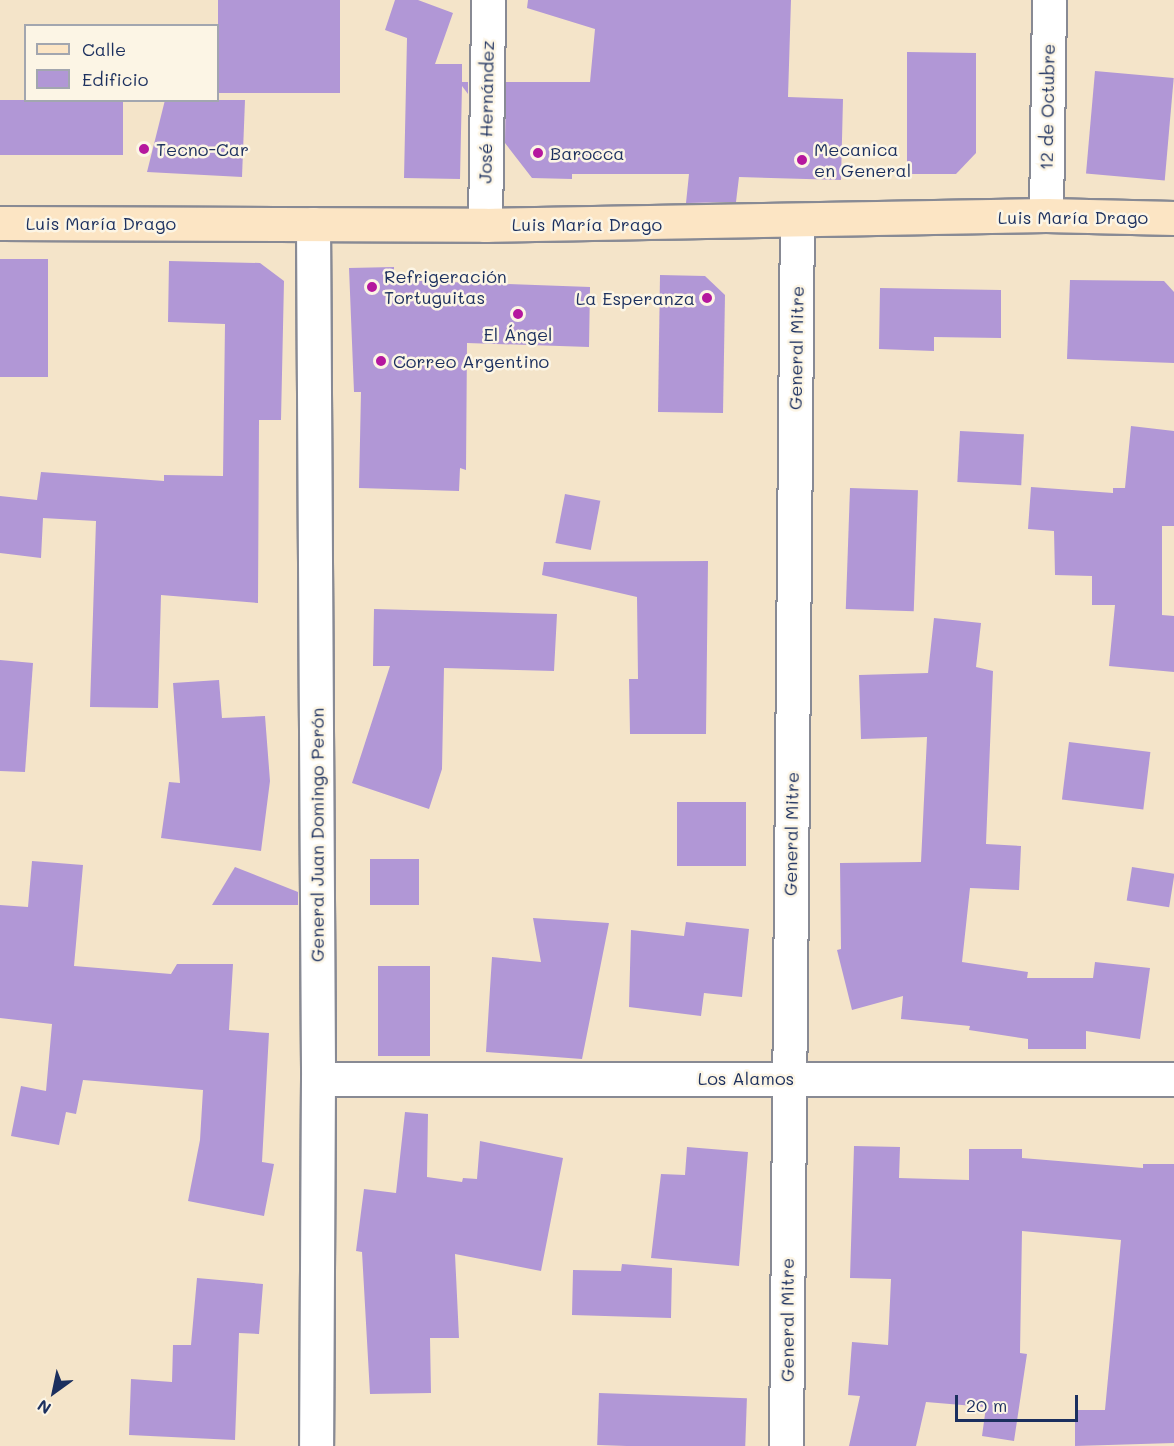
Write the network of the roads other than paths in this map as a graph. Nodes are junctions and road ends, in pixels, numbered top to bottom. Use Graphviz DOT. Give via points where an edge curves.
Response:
graph roads {
  1 [pos="488,0"];
  2 [pos="1048,0"];
  3 [pos="1046,215"];
  4 [pos="1174,218"];
  5 [pos="797,222"];
  6 [pos="0,223"];
  7 [pos="312,224"];
  8 [pos="485,225"];
  9 [pos="788,1077"];
  10 [pos="318,1079"];
  11 [pos="1174,1079"];
  12 [pos="316,1446"];
  13 [pos="786,1446"];
  1 -- 8 [label="street, José Hernández"];
  2 -- 3 [label="street, 12 de Octubre"];
  3 -- 4 [label="main road, Luis María Drago"];
  3 -- 5 [label="main road, Luis María Drago"];
  5 -- 8 [label="main road, Luis María Drago"];
  5 -- 9 [label="street, General Mitre"];
  6 -- 7 [label="main road, Luis María Drago"];
  7 -- 8 [label="main road, Luis María Drago"];
  7 -- 10 [label="street, General Juan Domingo Perón"];
  9 -- 10 [label="street, Los Alamos"];
  9 -- 11 [label="street, Los Alamos"];
  9 -- 13 [label="street, General Mitre"];
  10 -- 12 [label="street, General Juan Domingo Perón"];
}
